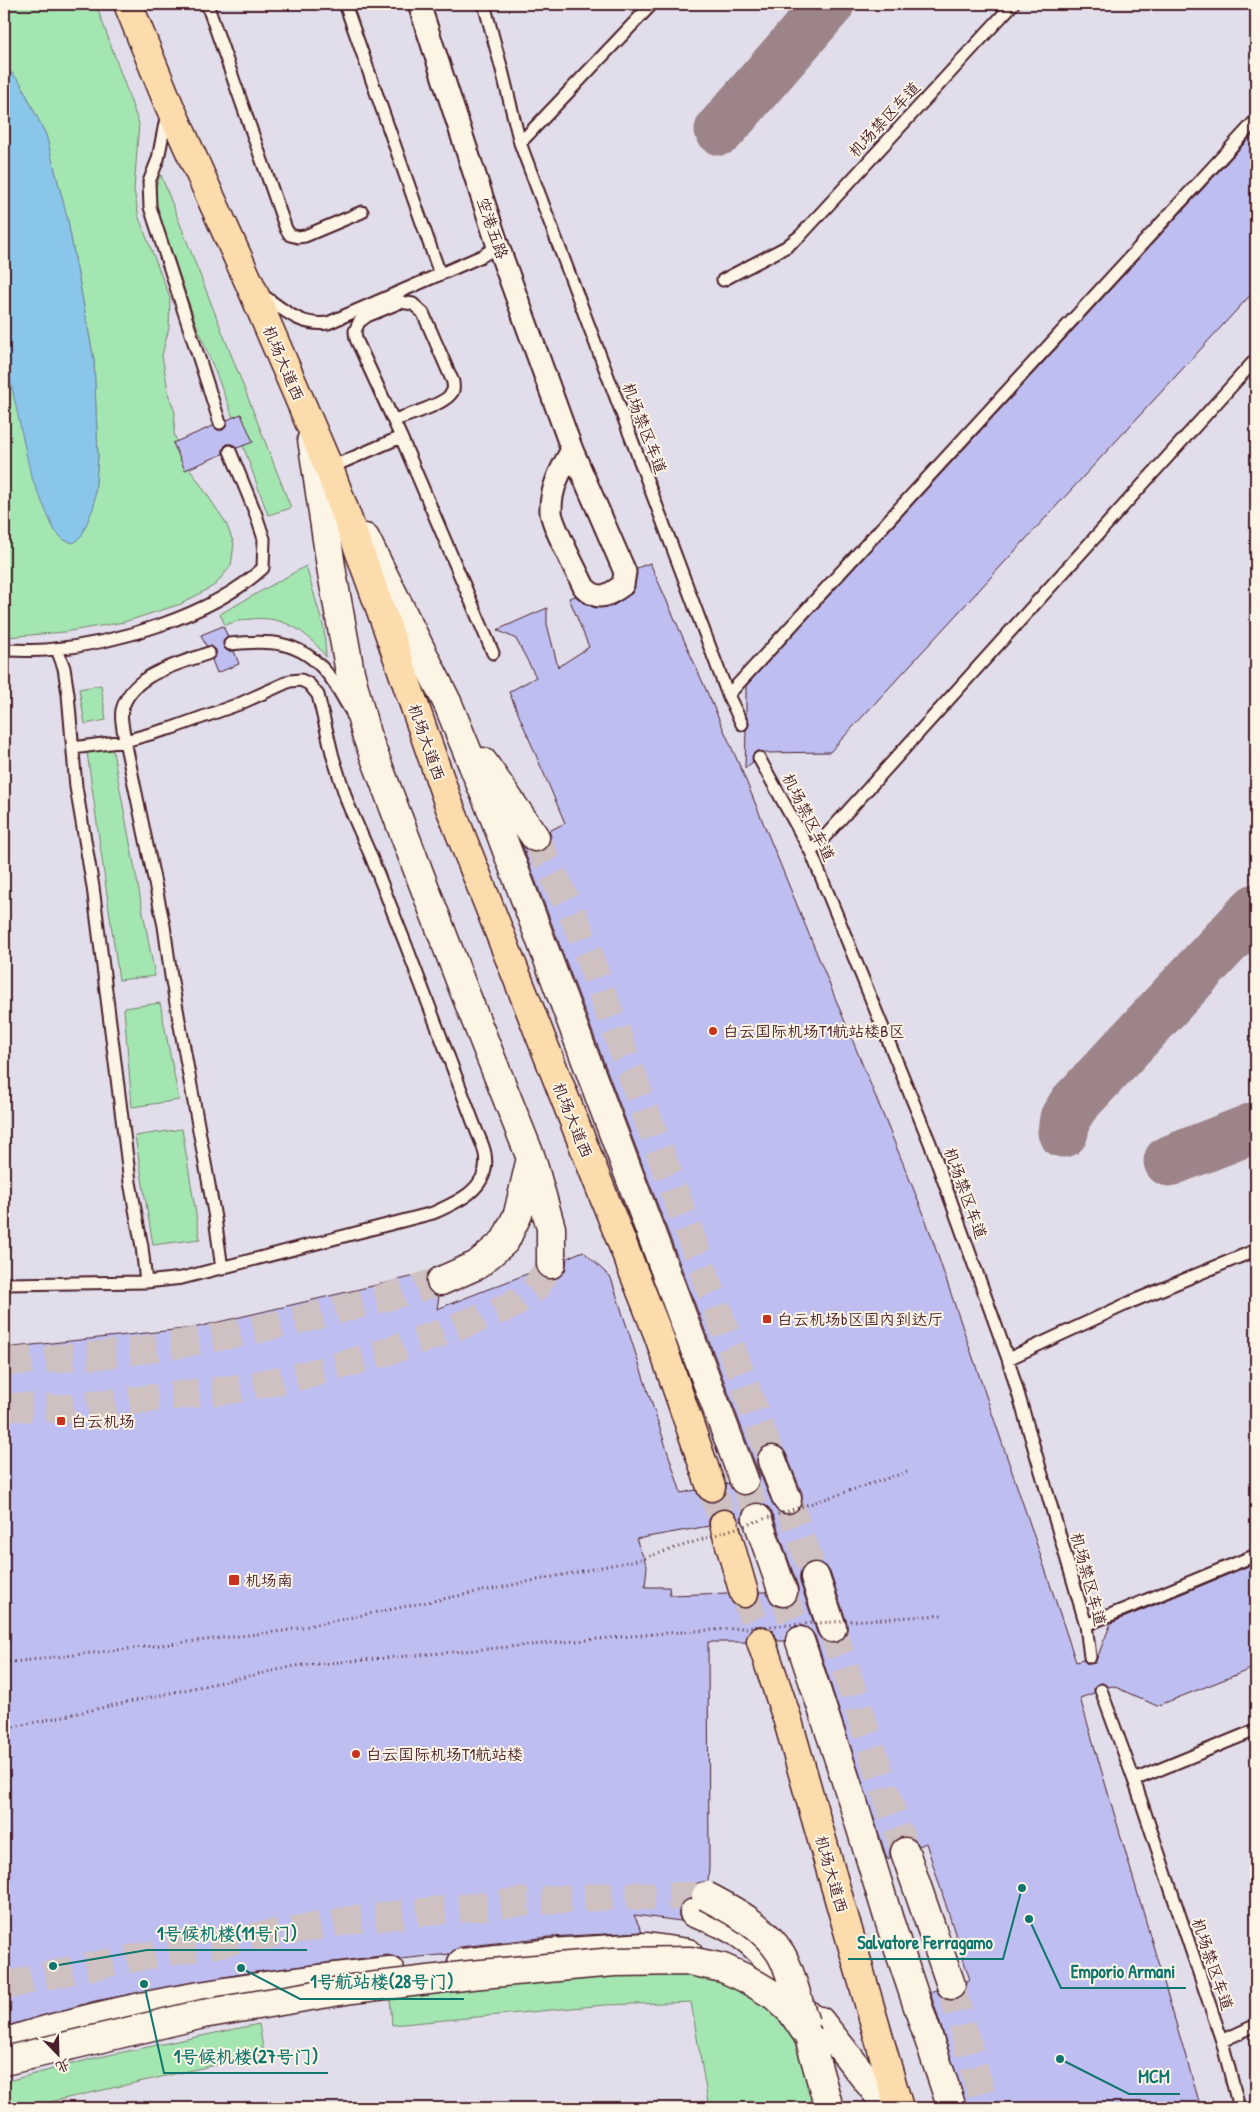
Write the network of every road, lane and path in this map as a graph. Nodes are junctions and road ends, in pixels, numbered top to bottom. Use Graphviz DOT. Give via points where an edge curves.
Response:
graph roads {
  1 [pos="128,4"];
  2 [pos="206,4"];
  3 [pos="345,4"];
  4 [pos="419,4"];
  5 [pos="484,4"];
  6 [pos="652,4"];
  7 [pos="1013,4"];
  8 [pos="169,106"];
  9 [pos="1256,120"];
  10 [pos="520,143"];
  11 [pos="362,212"];
  12 [pos="498,246"];
  13 [pos="440,274"];
  14 [pos="723,280"];
  15 [pos="252,289"];
  16 [pos="1256,359"];
  17 [pos="309,420"];
  18 [pos="394,420"];
  19 [pos="220,423"];
  20 [pos="401,437"];
  21 [pos="572,450"];
  22 [pos="230,451"];
  23 [pos="329,468"];
  24 [pos="230,644"];
  25 [pos="57,649"];
  26 [pos="4,650"];
  27 [pos="209,653"];
  28 [pos="493,653"];
  29 [pos="728,695"];
  30 [pos="448,704"];
  31 [pos="742,724"];
  32 [pos="366,734"];
  33 [pos="125,741"];
  34 [pos="73,748"];
  35 [pos="759,758"];
  36 [pos="535,837"];
  37 [pos="811,852"];
  38 [pos="531,1158"];
  39 [pos="1256,1250"];
  40 [pos="551,1264"];
  41 [pos="222,1269"];
  42 [pos="441,1281"];
  43 [pos="146,1282"];
  44 [pos="4,1284"];
  45 [pos="1008,1359"];
  46 [pos="772,1460"];
  47 [pos="907,1472"];
  48 [pos="744,1480"];
  49 [pos="711,1487"];
  50 [pos="787,1499"];
  51 [pos="757,1518"];
  52 [pos="724,1524"];
  53 [pos="1256,1555"];
  54 [pos="815,1578"];
  55 [pos="782,1592"];
  56 [pos="744,1593"];
  57 [pos="942,1615"];
  58 [pos="1086,1625"];
  59 [pos="832,1628"];
  60 [pos="761,1641"];
  61 [pos="800,1641"];
  62 [pos="1090,1657"];
  63 [pos="4,1663"];
  64 [pos="1101,1690"];
  65 [pos="4,1729"];
  66 [pos="1256,1730"];
  67 [pos="1134,1780"];
  68 [pos="904,1852"];
  69 [pos="700,1905"];
  70 [pos="952,1986"];
  71 [pos="1256,2025"];
  72 [pos="820,2036"];
  73 [pos="1222,2041"];
  74 [pos="4,2043"];
  75 [pos="4,2061"];
  76 [pos="829,2108"];
  77 [pos="889,2108"];
  78 [pos="899,2108"];
  79 [pos="952,2108"];
  80 [pos="1239,2108"];
  1 -- 8 [label="highway, 机场大道西"];
  2 -- 11 [label="lane" via="290,235 305,236"];
  3 -- 13 [label="lane"];
  4 -- 12 [label="street, 空港五路"];
  5 -- 10 [label="lane, 机场禁区车道"];
  6 -- 10 [label="lane"];
  7 -- 14 [label="lane, 机场禁区车道" via="800,236 786,248"];
  8 -- 15 [label="highway, 机场大道西"];
  8 -- 19 [label="lane" via="158,159 149,182 150,207"];
  9 -- 29 [label="lane"];
  10 -- 29 [label="lane, 机场禁区车道"];
  12 -- 13 [label="lane"];
  12 -- 21 [label="street, 空港五路"];
  13 -- 15 [label="lane" via="328,323 314,325 302,321"];
  15 -- 17 [label="highway, 机场大道西"];
  16 -- 37 [label="lane"];
  17 -- 23 [label="highway, 机场大道西"];
  17 -- 32 [label="main road" via="335,591 350,672"];
  18 -- 18 [label="lane" via="354,331 367,316 401,302 414,304 423,313 453,382 453,391 437,404"];
  18 -- 20 [label="lane"];
  20 -- 23 [label="lane"];
  20 -- 28 [label="lane"];
  21 -- 21 [label="street, 空港五路" via="556,480 552,514 584,587 600,597 623,585 625,572"];
  22 -- 25 [label="lane" via="264,539 263,568 245,585 211,604 165,623 116,639"];
  23 -- 30 [label="main road"];
  23 -- 49 [label="highway, 机场大道西" via="449,805 658,1334"];
  24 -- 32 [label="lane" via="272,642 290,645 309,656 327,672"];
  25 -- 26 [label="lane"];
  25 -- 34 [label="lane" via="64,668"];
  27 -- 33 [label="lane" via="144,679 131,691 121,712"];
  29 -- 31 [label="lane, 机场禁区车道"];
  30 -- 36 [label="main road"];
  30 -- 48 [label="main road" via="497,824"];
  32 -- 38 [label="main road"];
  33 -- 34 [label="lane"];
  33 -- 41 [label="lane" via="164,926"];
  33 -- 41 [label="lane" via="204,718 290,681 301,680 310,684 318,695 348,804 406,945 485,1155 485,1175 474,1189 460,1201 433,1213"];
  34 -- 43 [label="lane"];
  35 -- 37 [label="lane, 机场禁区车道"];
  37 -- 45 [label="lane, 机场禁区车道" via="930,1142"];
  38 -- 40 [label="main road" via="551,1228"];
  38 -- 42 [label="main road" via="518,1214 505,1241 477,1265"];
  39 -- 45 [label="lane" via="1130,1302"];
  41 -- 43 [label="lane"];
  43 -- 44 [label="lane"];
  45 -- 58 [label="lane, 机场禁区车道"];
  46 -- 50 [label="main road"];
  47 -- 63 [label="path, bridge" via="642,1558 283,1630"];
  51 -- 55 [label="main road"];
  52 -- 56 [label="highway"];
  53 -- 58 [label="lane"];
  54 -- 59 [label="main road"];
  57 -- 65 [label="path, bridge" via="665,1633 295,1666"];
  58 -- 62 [label="lane, 机场禁区车道"];
  60 -- 78 [label="highway, 机场大道西" via="790,1727"];
  61 -- 79 [label="main road"];
  64 -- 67 [label="lane, 机场禁区车道"];
  66 -- 67 [label="lane"];
  67 -- 73 [label="lane, 机场禁区车道"];
  68 -- 70 [label="main road"];
  69 -- 72 [label="main road, bridge" via="741,1915 764,1933 780,1954"];
  71 -- 73 [label="lane"];
  72 -- 74 [label="main road" via="772,1984 715,1956 647,1947 521,1956 322,1978 169,2001"];
  72 -- 75 [label="main road, bridge" via="775,1996 723,1968 690,1961 614,1962 343,1991 203,2014"];
  72 -- 76 [label="main road"];
  72 -- 77 [label="main road"];
  73 -- 80 [label="lane, 机场禁区车道"];
}
